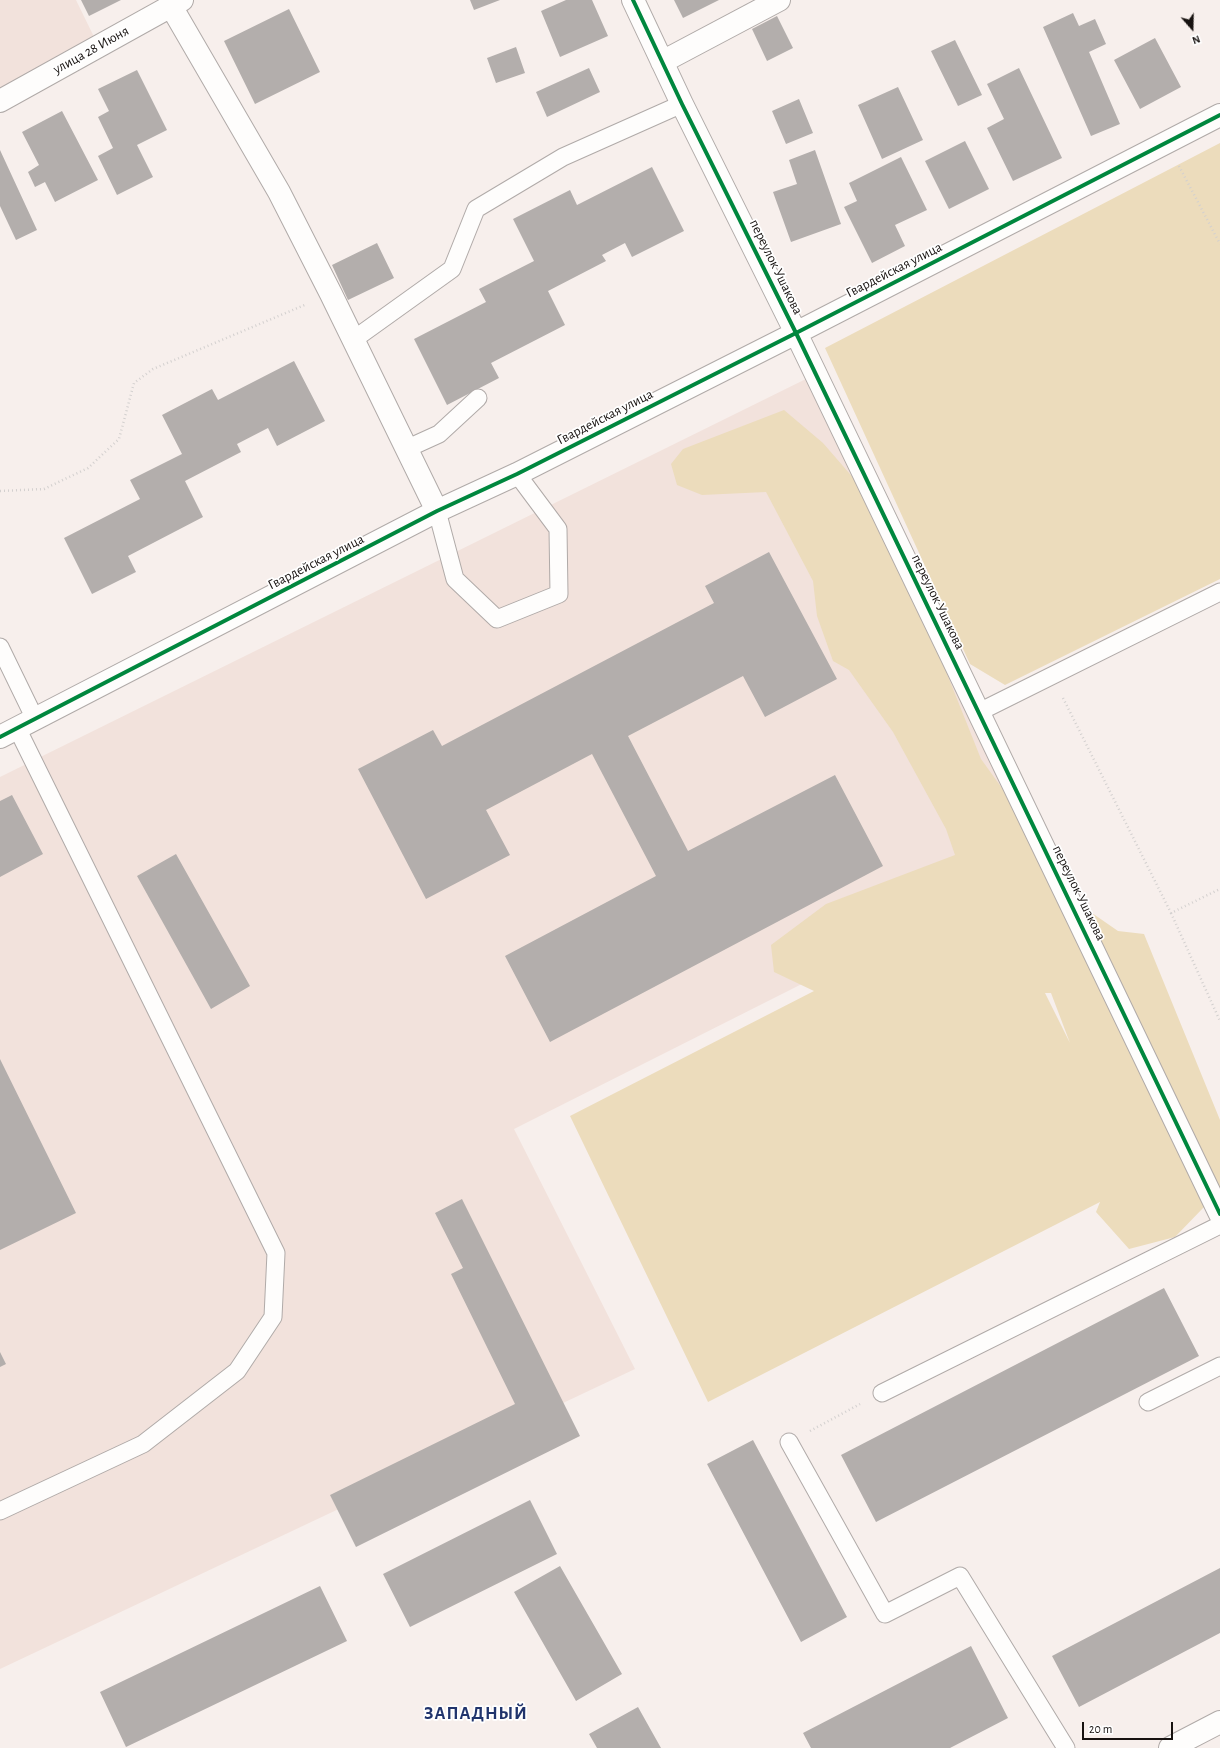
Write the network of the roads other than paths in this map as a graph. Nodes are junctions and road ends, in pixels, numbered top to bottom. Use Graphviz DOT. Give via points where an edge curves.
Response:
graph roads {
  1 [pos="633,0"];
  2 [pos="779,0"];
  3 [pos="177,3"];
  4 [pos="662,62"];
  5 [pos="0,100"];
  6 [pos="682,104"];
  7 [pos="1220,115"];
  8 [pos="796,333"];
  9 [pos="353,340"];
  10 [pos="478,398"];
  11 [pos="406,449"];
  12 [pos="517,474"];
  13 [pos="437,511"];
  14 [pos="1220,592"];
  15 [pos="0,647"];
  16 [pos="979,712"];
  17 [pos="17,728"];
  18 [pos="1220,1214"];
  19 [pos="1220,1225"];
  20 [pos="1220,1366"];
  21 [pos="882,1393"];
  22 [pos="1148,1402"];
  23 [pos="789,1442"];
  24 [pos="0,1511"];
  25 [pos="1220,1722"];
  26 [pos="1066,1748"];
  27 [pos="1170,1748"];
  1 -- 4 [label="street, переулок Ушакова"];
  2 -- 4 [label="street"];
  3 -- 5 [label="street, улица 28 Июня"];
  3 -- 9 [label="street" via="279,192"];
  4 -- 6 [label="street, переулок Ушакова"];
  6 -- 8 [label="street, переулок Ушакова"];
  6 -- 9 [label="lane" via="563,157 476,209 452,269"];
  7 -- 8 [label="street, Гвардейская улица"];
  8 -- 12 [label="street, Гвардейская улица"];
  8 -- 16 [label="street, переулок Ушакова"];
  9 -- 11 [label="street"];
  10 -- 11 [label="lane" via="439,434"];
  11 -- 13 [label="street"];
  12 -- 13 [label="street, Гвардейская улица"];
  12 -- 13 [label="lane" via="558,529 559,594 497,619 455,579"];
  13 -- 17 [label="street, Гвардейская улица"];
  14 -- 16 [label="lane"];
  15 -- 17 [label="lane"];
  16 -- 18 [label="street, переулок Ушакова"];
  17 -- 24 [label="lane" via="276,1253 273,1317 237,1371 143,1444"];
  19 -- 21 [label="lane"];
  20 -- 22 [label="lane"];
  23 -- 26 [label="lane" via="885,1614 960,1576"];
  25 -- 27 [label="street"];
}
